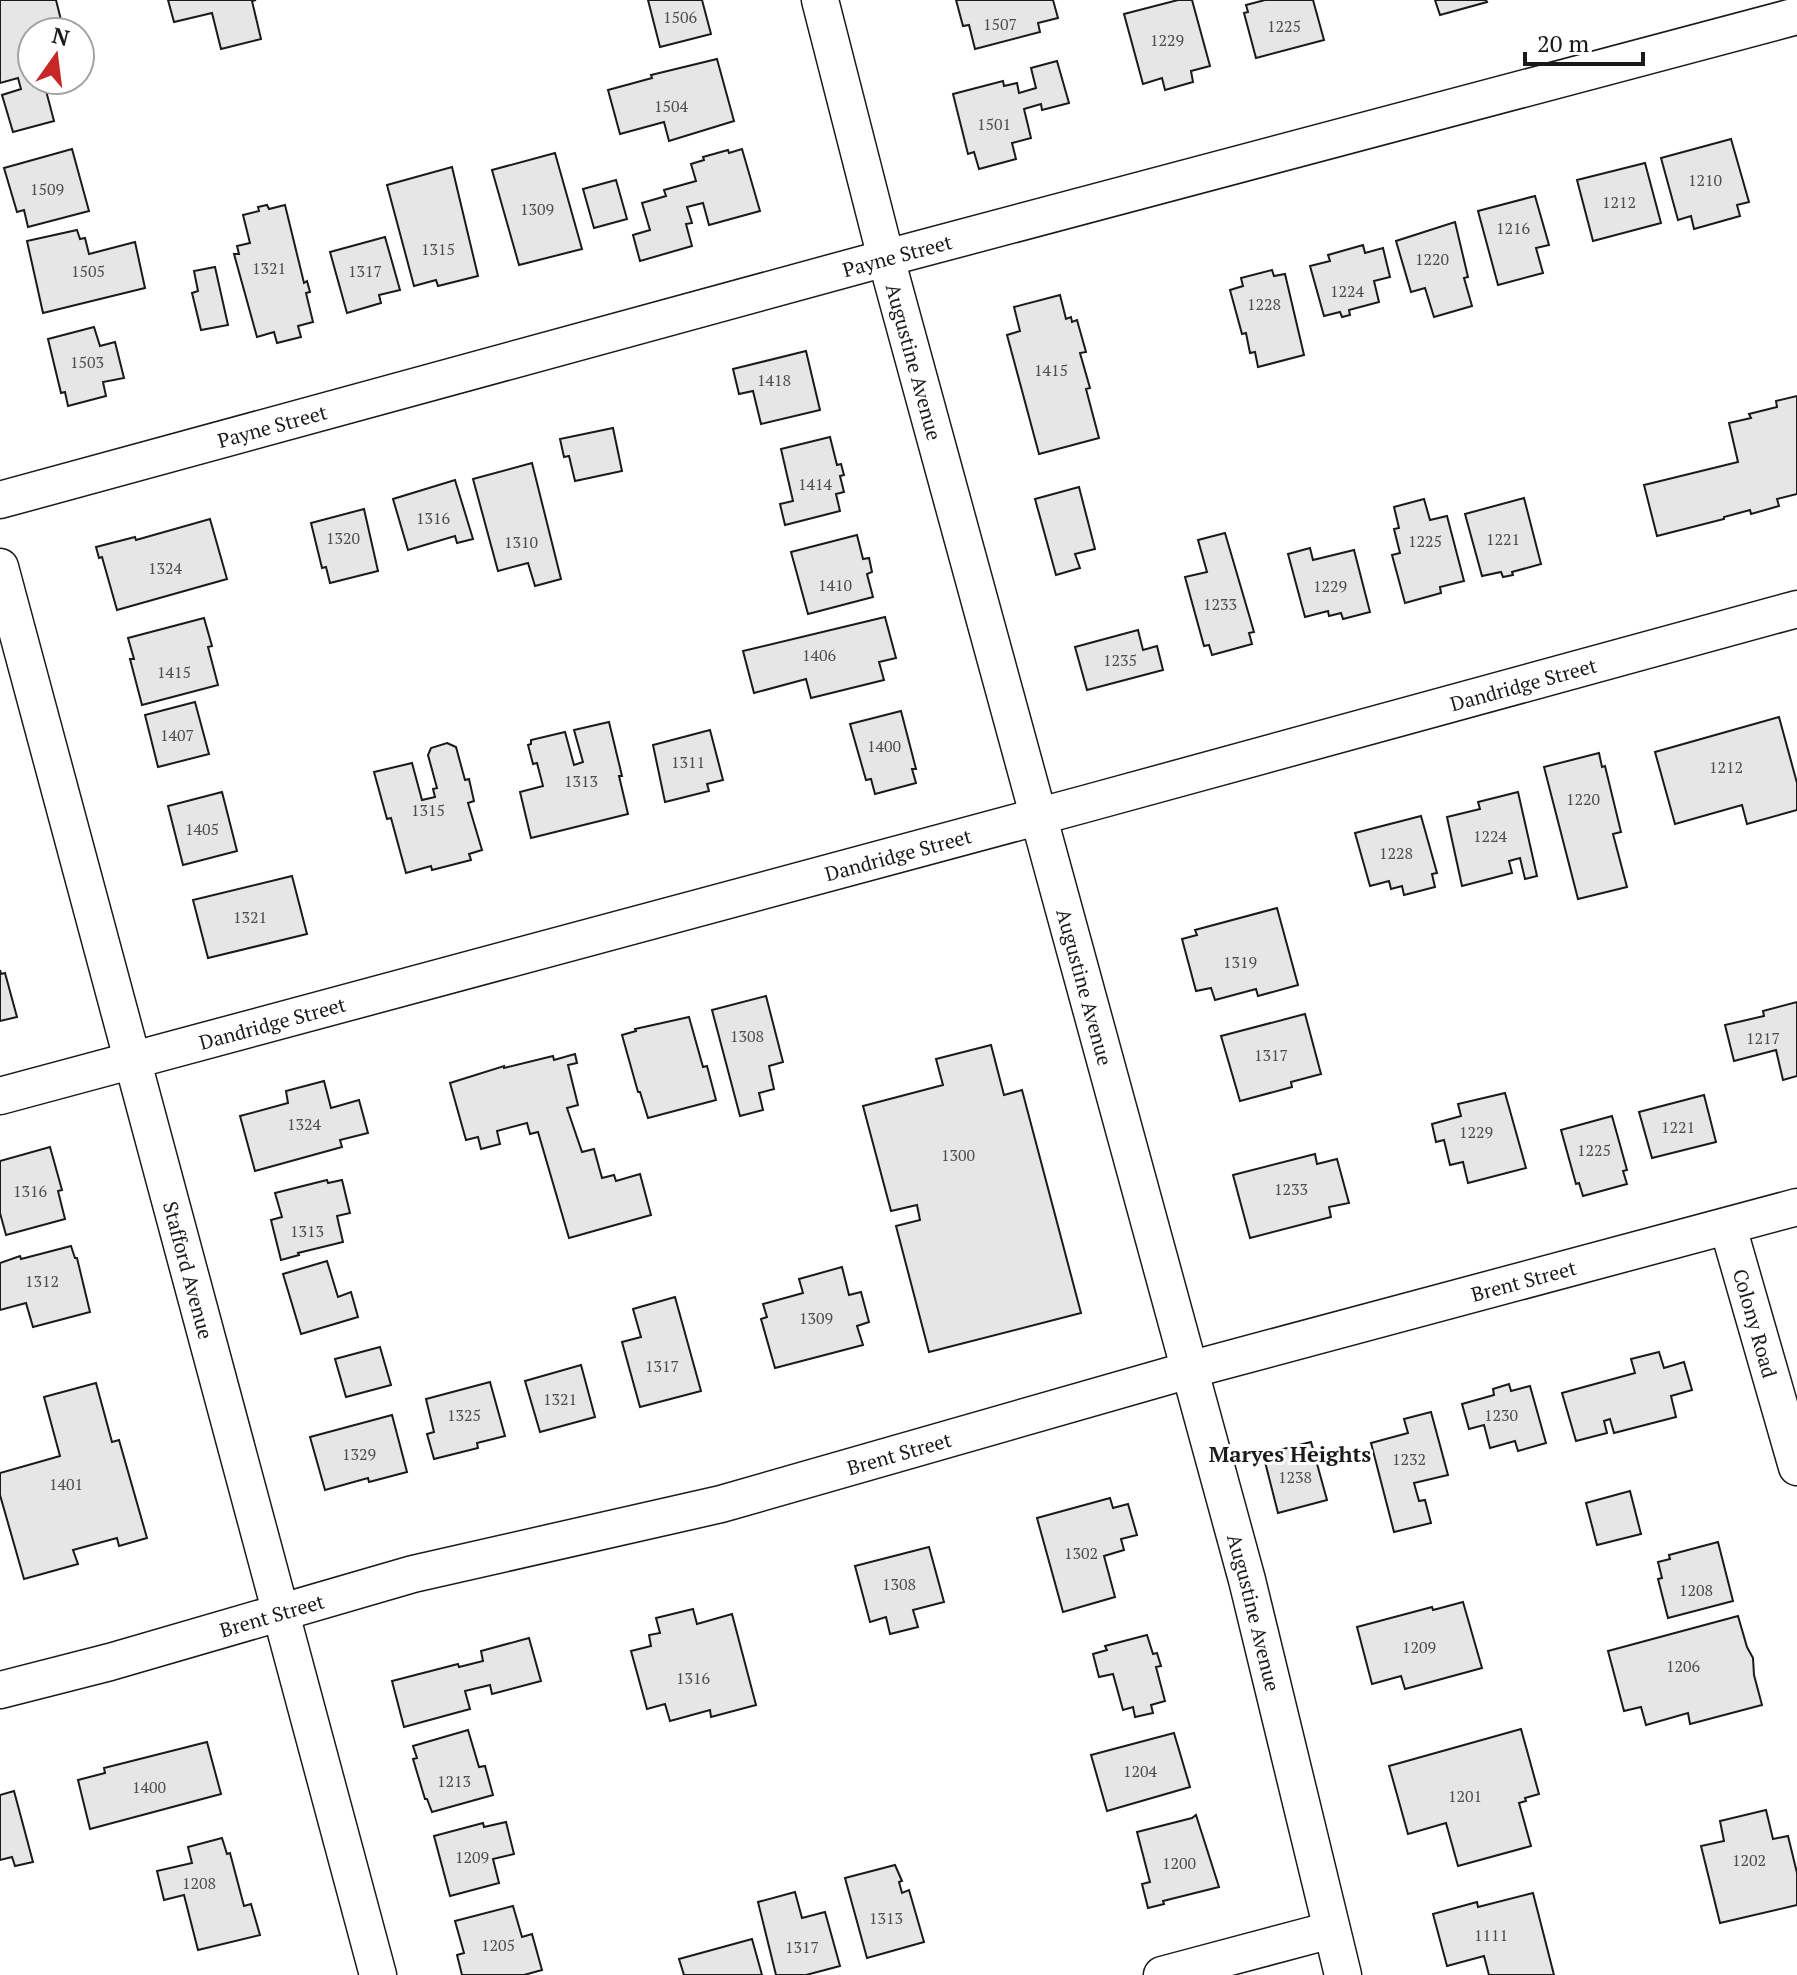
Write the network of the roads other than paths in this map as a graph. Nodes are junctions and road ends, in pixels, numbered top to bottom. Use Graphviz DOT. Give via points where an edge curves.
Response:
graph roads {
  1 [pos="820,0"];
  2 [pos="1797,16"];
  3 [pos="886,258"];
  4 [pos="0,500"];
  5 [pos="0,567"];
  6 [pos="1797,609"];
  7 [pos="1038,817"];
  8 [pos="134,1060"];
  9 [pos="0,1096"];
  10 [pos="1797,1207"];
  11 [pos="1728,1227"];
  12 [pos="1189,1370"];
  13 [pos="1797,1467"];
  14 [pos="281,1613"];
  15 [pos="0,1690"];
  16 [pos="1331,1930"];
  17 [pos="378,1975"];
  18 [pos="1162,1975"];
  19 [pos="1343,1975"];
  1 -- 3 [label="street, Augustine Avenue"];
  2 -- 3 [label="street, Payne Street"];
  3 -- 4 [label="street, Payne Street"];
  3 -- 7 [label="street, Augustine Avenue"];
  5 -- 8 [label="street, Stafford Avenue"];
  6 -- 7 [label="street, Dandridge Street"];
  7 -- 8 [label="street, Dandridge Street"];
  7 -- 12 [label="street, Augustine Avenue"];
  8 -- 9 [label="street, Dandridge Street"];
  8 -- 14 [label="street, Stafford Avenue"];
  10 -- 11 [label="street, Brent Street"];
  11 -- 12 [label="street, Brent Street"];
  11 -- 13 [label="street, Colony Road"];
  12 -- 14 [label="street, Brent Street" via="721,1504 413,1574"];
  12 -- 16 [label="street, Augustine Avenue" via="1247,1580"];
  14 -- 15 [label="street, Brent Street"];
  14 -- 17 [label="street, Stafford Avenue"];
  16 -- 18 [label="street"];
  16 -- 19 [label="street, Augustine Avenue"];
}
